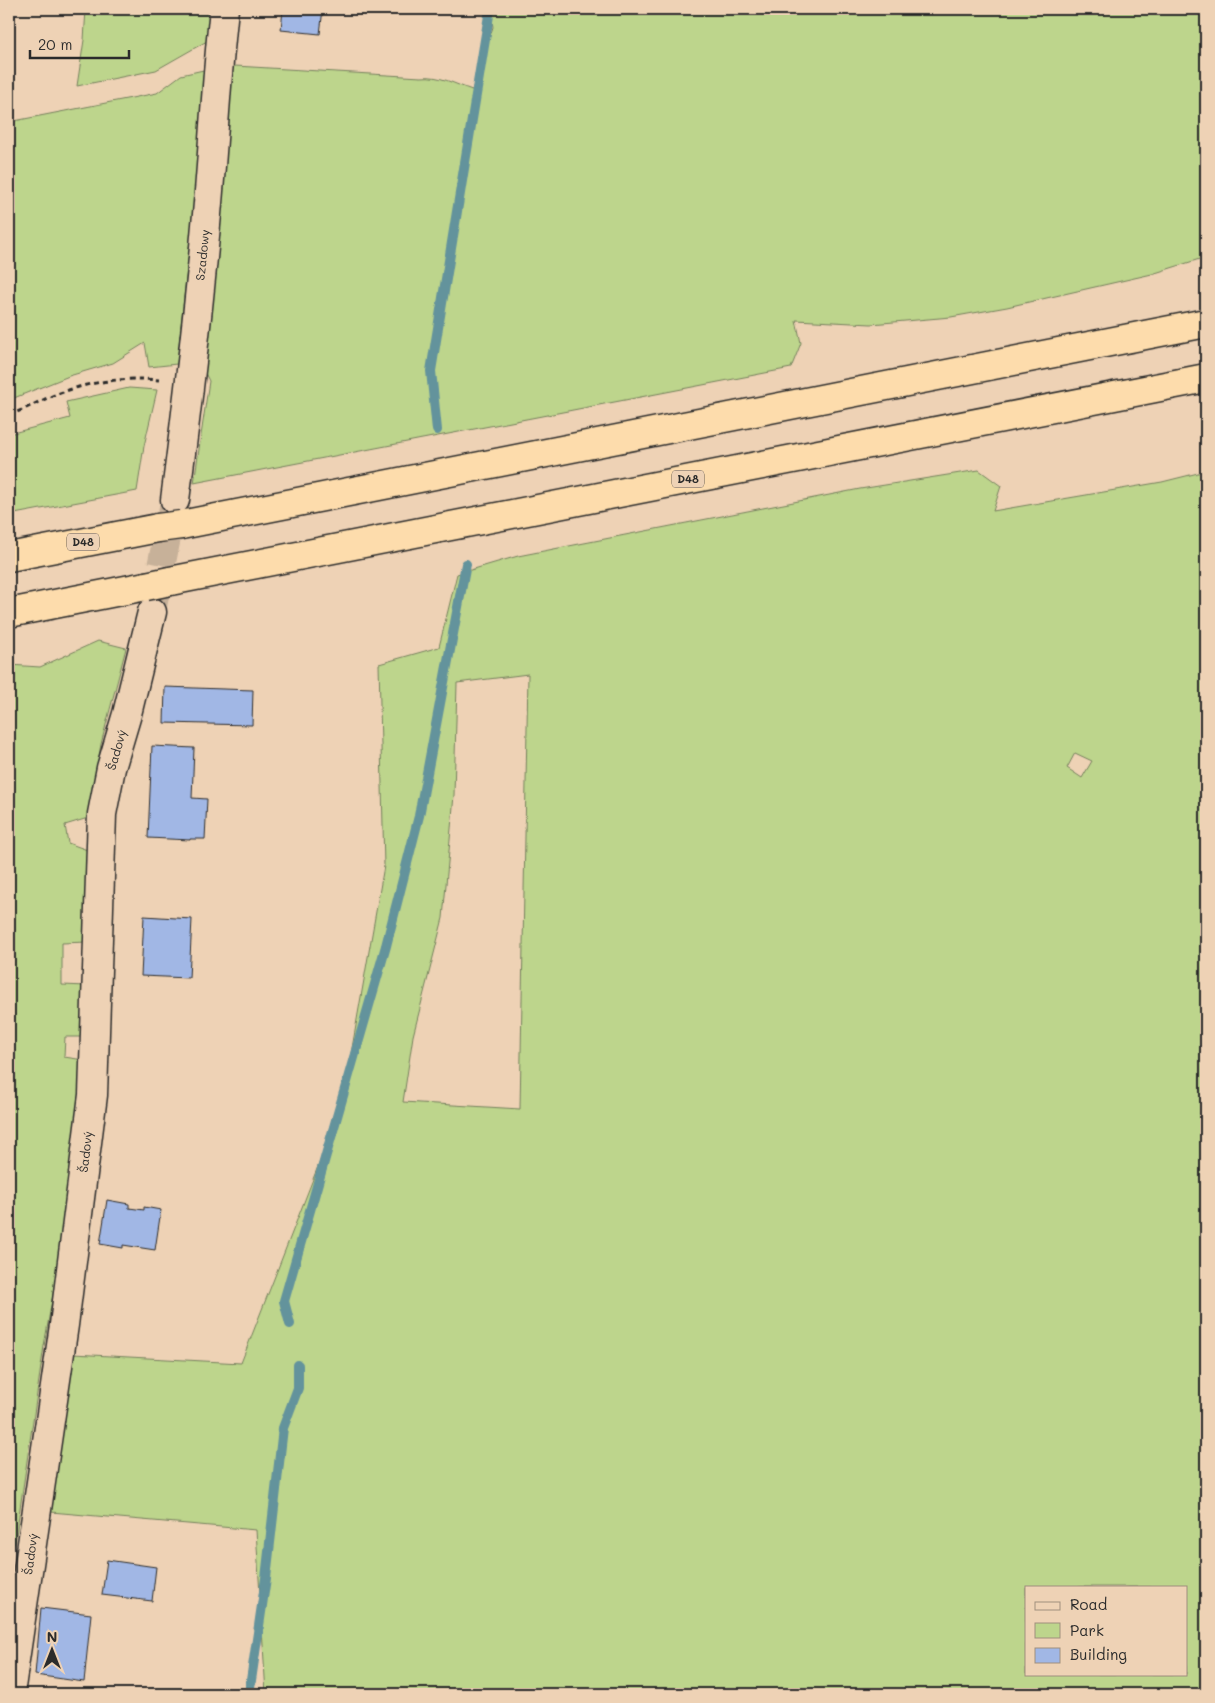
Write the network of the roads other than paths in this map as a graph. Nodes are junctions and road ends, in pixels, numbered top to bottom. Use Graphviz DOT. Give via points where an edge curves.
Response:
graph roads {
  1 [pos="224,9"];
  2 [pos="1206,323"];
  3 [pos="1206,378"];
  4 [pos="171,518"];
  5 [pos="9,556"];
  6 [pos="152,612"];
  7 [pos="9,614"];
  8 [pos="10,1694"];
  1 -- 4 [label="street, Szadowy" via="190,383"];
  2 -- 4 [label="highway, D48"];
  3 -- 7 [label="highway, D48"];
  4 -- 5 [label="highway, D48"];
  6 -- 8 [label="street, Šadový" via="102,814 93,1095 64,1325"];
}
